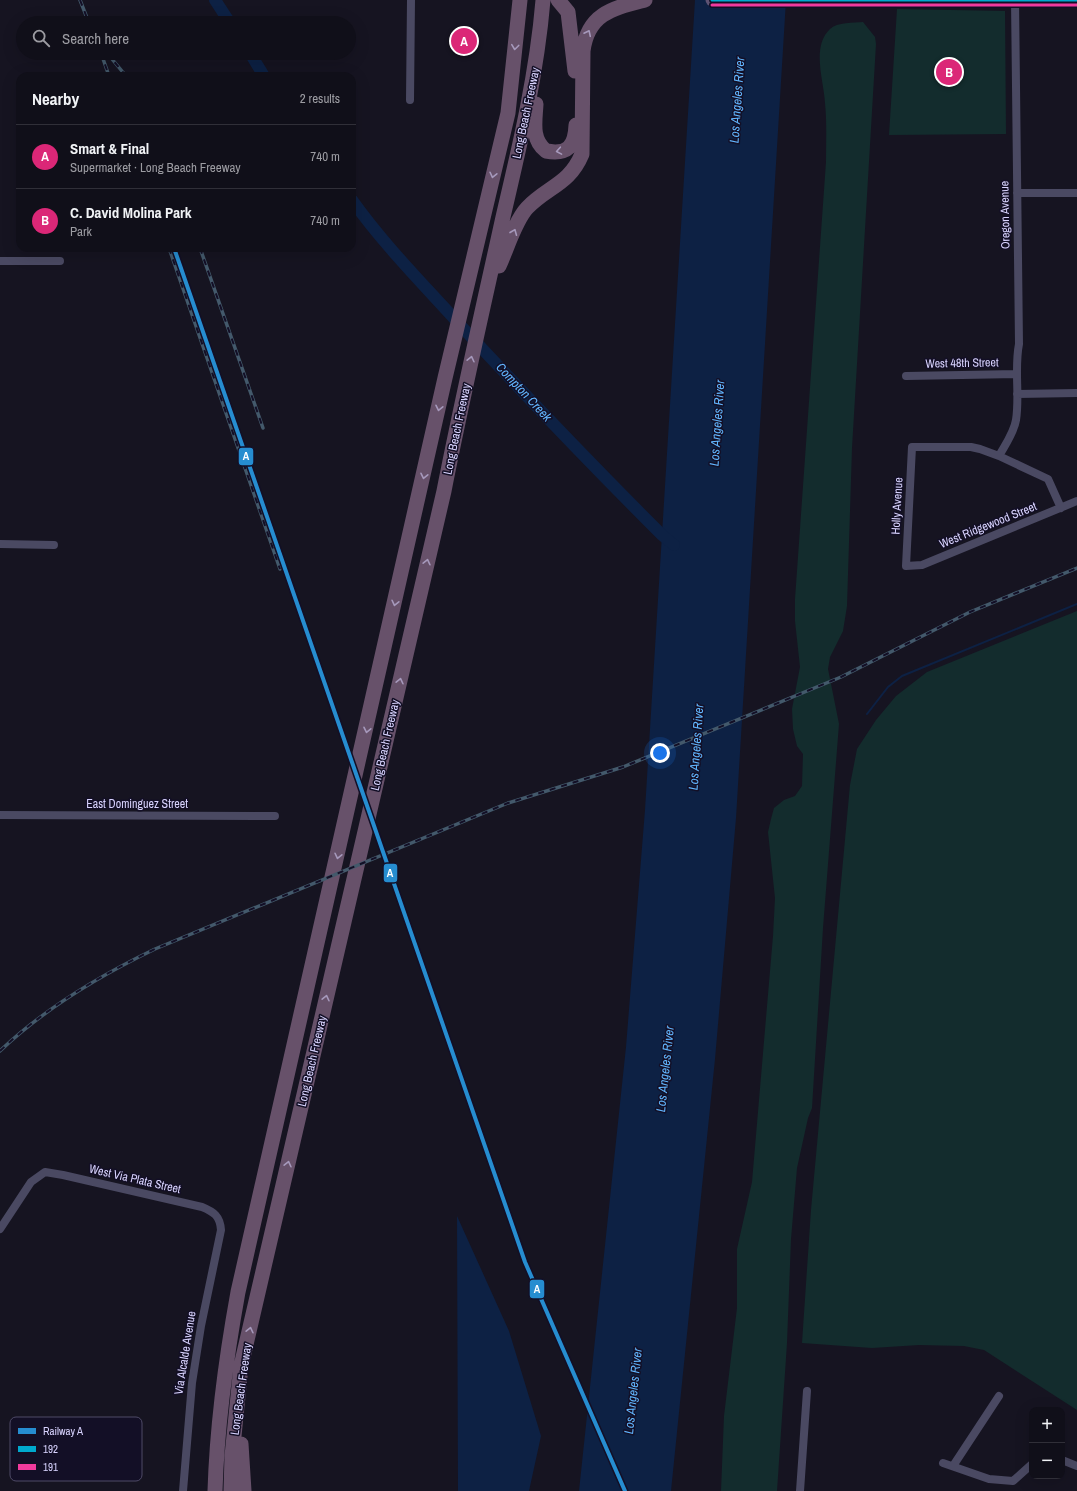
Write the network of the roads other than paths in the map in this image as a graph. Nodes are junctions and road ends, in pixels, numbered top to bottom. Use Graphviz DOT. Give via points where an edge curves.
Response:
graph roads {
  1 [pos="411,0"];
  2 [pos="558,0"];
  3 [pos="646,0"];
  4 [pos="712,0"];
  5 [pos="1015,0"];
  6 [pos="1077,0"];
  7 [pos="804,1"];
  8 [pos="520,4"];
  9 [pos="543,4"];
  10 [pos="538,48"];
  11 [pos="410,100"];
  12 [pos="1017,193"];
  13 [pos="1077,193"];
  14 [pos="0,261"];
  15 [pos="60,261"];
  16 [pos="486,292"];
  17 [pos="1017,374"];
  18 [pos="906,376"];
  19 [pos="1077,393"];
  20 [pos="1017,394"];
  21 [pos="999,456"];
  22 [pos="1077,501"];
  23 [pos="1061,508"];
  24 [pos="0,544"];
  25 [pos="54,545"];
  26 [pos="906,566"];
  27 [pos="0,815"];
  28 [pos="275,816"];
  29 [pos="221,1221"];
  30 [pos="0,1229"];
  31 [pos="807,1391"];
  32 [pos="237,1396"];
  33 [pos="999,1396"];
  34 [pos="1065,1461"];
  35 [pos="943,1463"];
  36 [pos="953,1466"];
  37 [pos="1077,1466"];
  38 [pos="1029,1467"];
  39 [pos="182,1491"];
  40 [pos="215,1491"];
  41 [pos="230,1491"];
  42 [pos="244,1491"];
  43 [pos="800,1491"];
  1 -- 11 [label="street"];
  2 -- 10 [label="highway, one-way" via="568,12 574,58 576,113 576,137 572,145 561,152 546,151 536,140 534,131"];
  16 -- 3 [label="highway, one-way" via="526,208 570,176 582,154 583,51 590,27 608,11"];
  4 -- 7 [label="main road"];
  5 -- 6 [label="main road"];
  5 -- 7 [label="main road"];
  5 -- 12 [label="street, Oregon Avenue"];
  8 -- 40 [label="highway, Long Beach Freeway, one-way" via="508,113 445,378 238,1292 223,1381"];
  9 -- 10 [label="highway, Long Beach Freeway"];
  10 -- 16 [label="highway, Long Beach Freeway" via="528,106"];
  12 -- 13 [label="street"];
  12 -- 17 [label="street, Oregon Avenue"];
  14 -- 15 [label="street"];
  32 -- 16 [label="highway, Long Beach Freeway, one-way" via="444,491"];
  17 -- 18 [label="street, West 48th Street"];
  17 -- 20 [label="street, Oregon Avenue"];
  19 -- 20 [label="street"];
  20 -- 21 [label="street, Oregon Avenue" via="1014,429"];
  21 -- 23 [label="street" via="1048,478"];
  21 -- 26 [label="street, Holly Avenue" via="971,447 912,447"];
  22 -- 23 [label="street, West Ridgewood Street"];
  23 -- 26 [label="street, West Ridgewood Street" via="922,565"];
  24 -- 25 [label="street"];
  27 -- 28 [label="street, East Dominguez Street"];
  29 -- 30 [label="street, West Via Plata Street" via="212,1211 202,1207 52,1172 38,1175 31,1182"];
  29 -- 39 [label="street, Via Alcalde Avenue" via="192,1383"];
  31 -- 43 [label="street"];
  32 -- 41 [label="highway, Long Beach Freeway"];
  32 -- 42 [label="highway"];
  33 -- 36 [label="street"];
  34 -- 37 [label="street"];
  35 -- 36 [label="street"];
  36 -- 38 [label="street" via="989,1479 1013,1481"];
}
